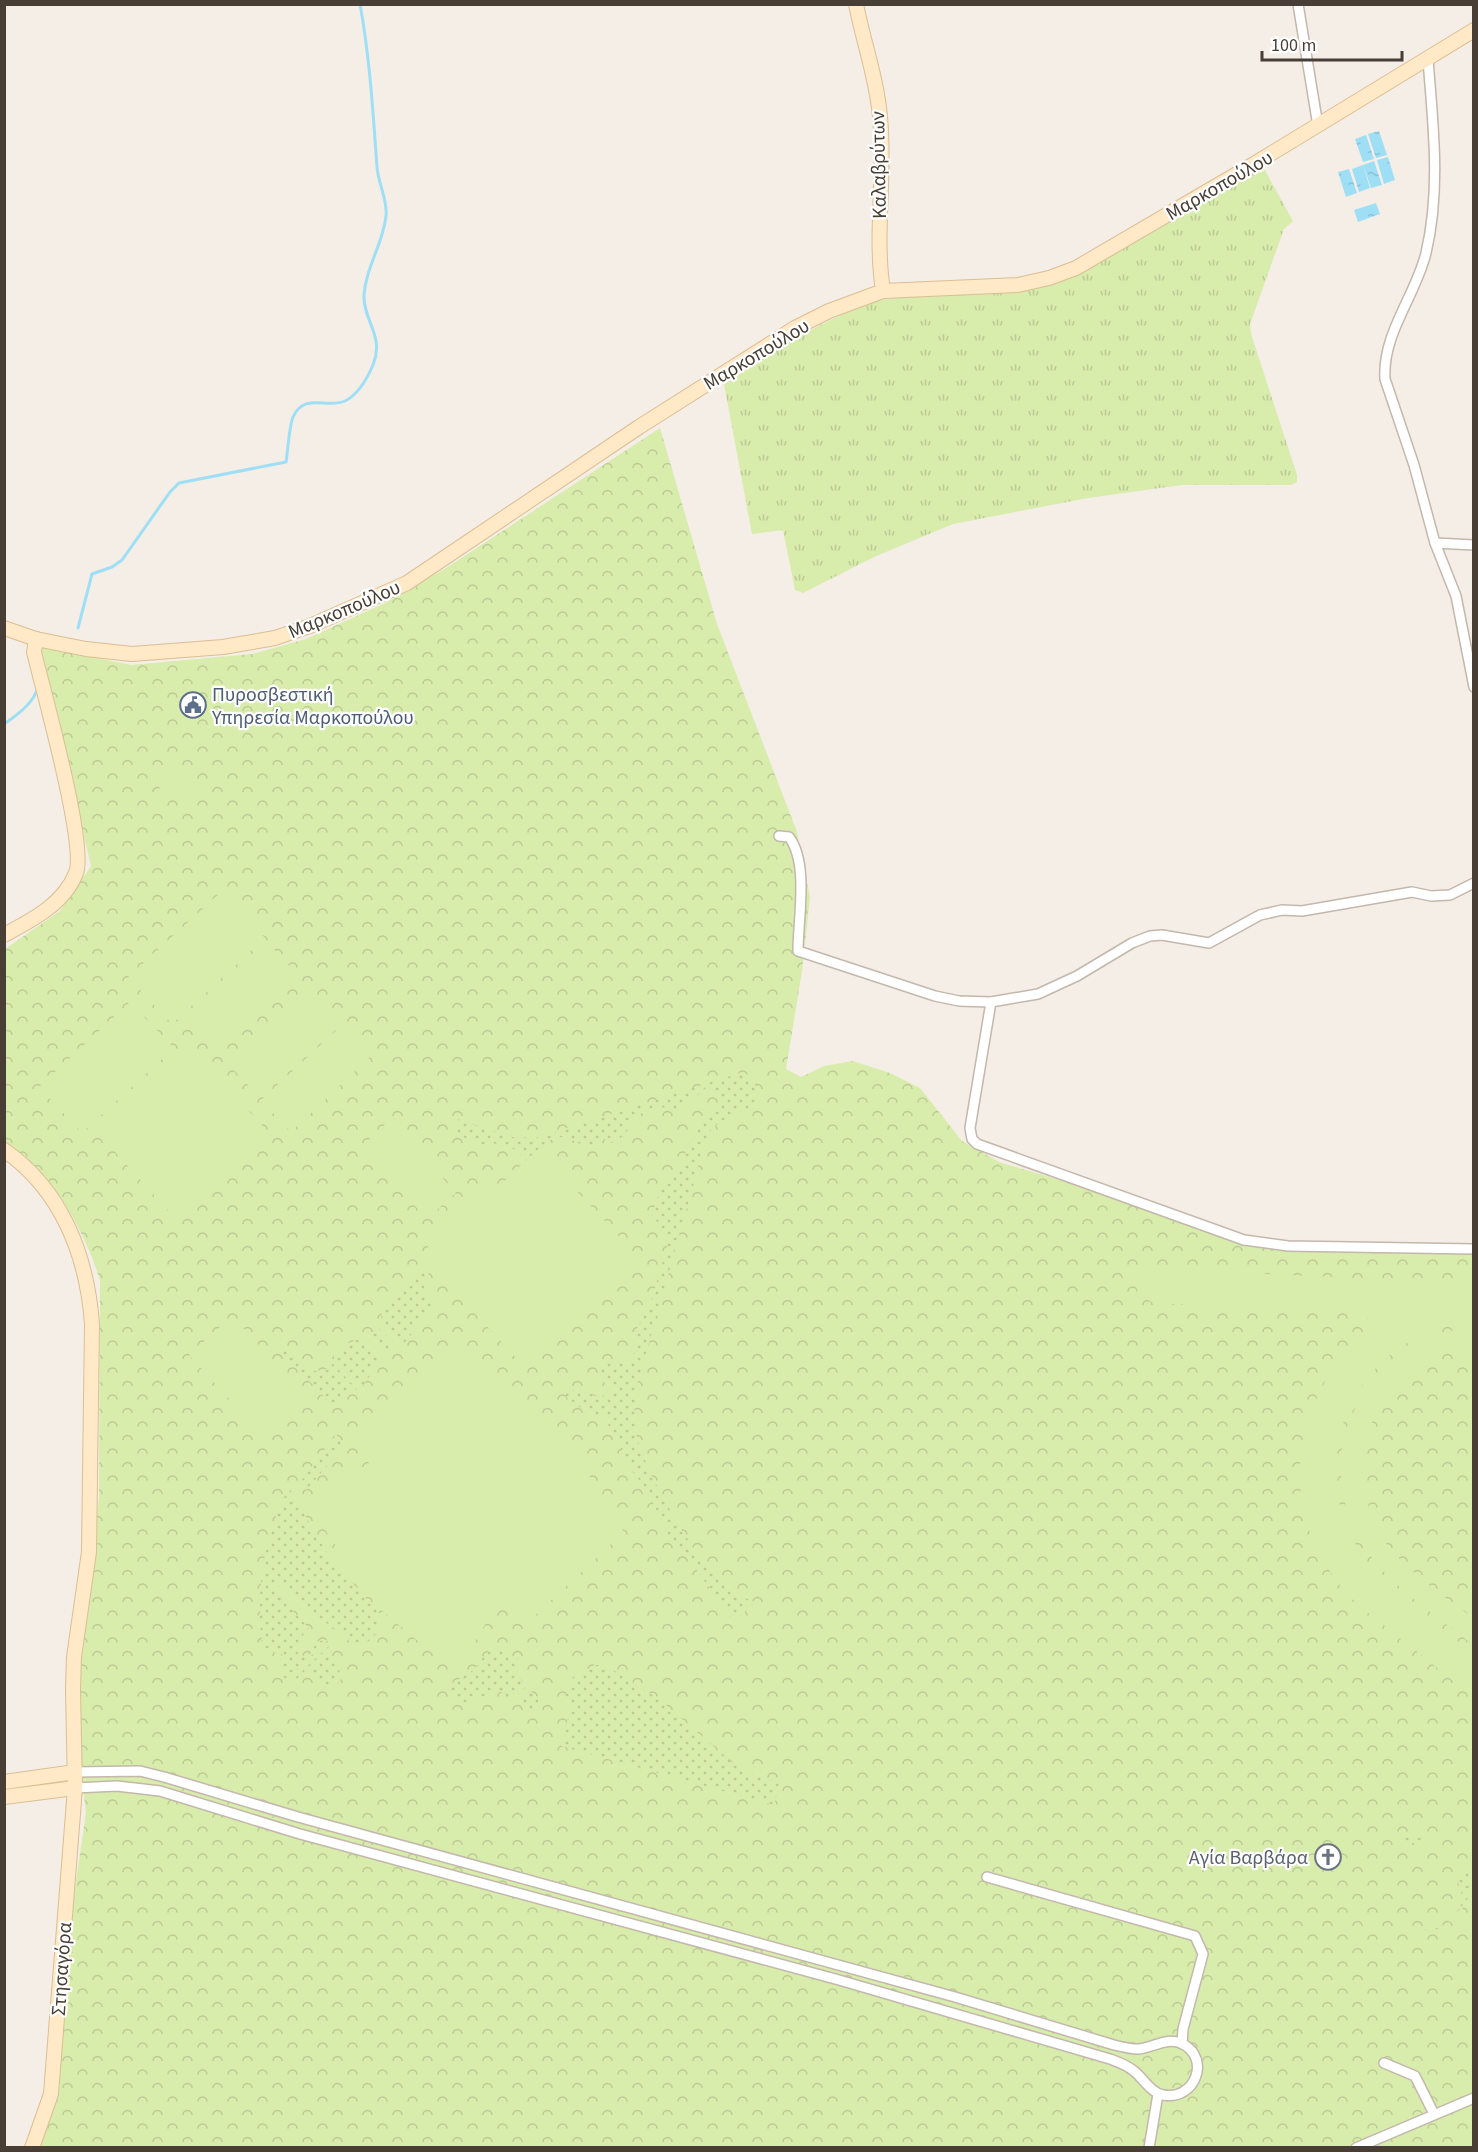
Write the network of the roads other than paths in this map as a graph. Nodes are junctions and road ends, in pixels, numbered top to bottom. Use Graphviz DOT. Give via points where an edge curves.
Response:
graph roads {
  1 [pos="856,4"];
  2 [pos="1298,4"];
  3 [pos="1473,30"];
  4 [pos="1428,60"];
  5 [pos="1318,126"];
  6 [pos="883,291"];
  7 [pos="1435,543"];
  8 [pos="1473,545"];
  9 [pos="4,628"];
  10 [pos="36,639"];
  11 [pos="1473,687"];
  12 [pos="779,836"];
  13 [pos="1473,883"];
  14 [pos="4,935"];
  15 [pos="991,1002"];
  16 [pos="4,1150"];
  17 [pos="1473,1249"];
  18 [pos="75,1772"];
  19 [pos="4,1782"];
  20 [pos="75,1788"];
  21 [pos="4,1797"];
  22 [pos="382,1838"];
  23 [pos="377,1853"];
  24 [pos="987,1877"];
  25 [pos="1182,2044"];
  26 [pos="1384,2063"];
  27 [pos="1158,2094"];
  28 [pos="1473,2098"];
  29 [pos="1434,2114"];
  30 [pos="32,2148"];
  31 [pos="1149,2148"];
  32 [pos="1356,2148"];
  1 -- 6 [label="main road, Καλαβρύτων" via="880,115 878,250"];
  2 -- 5 [label="street"];
  3 -- 4 [label="main road, Μαρκοπούλου"];
  4 -- 5 [label="main road, Μαρκοπούλου"];
  4 -- 7 [label="street" via="1435,203 1426,253 1384,364 1385,379"];
  5 -- 6 [label="main road, Μαρκοπούλου" via="1067,271 1018,285"];
  6 -- 10 [label="main road, Μαρκοπούλου" via="856,299 795,328 407,583 310,626 275,638 223,647 132,654"];
  7 -- 8 [label="street"];
  7 -- 11 [label="street" via="1456,596"];
  9 -- 10 [label="main road, Μαρκοπούλου"];
  10 -- 14 [label="main road" via="34,652 79,863 60,898 43,913"];
  12 -- 15 [label="street" via="789,837 797,860 801,902 798,951 935,996"];
  13 -- 15 [label="street" via="1450,895 1412,892 1281,910 1260,915 1209,943 1150,936 1038,994"];
  15 -- 17 [label="street" via="970,1128 977,1144 1244,1240 1288,1246"];
  16 -- 18 [label="main road, Στησαγόρα" via="28,1167 48,1194 82,1260 89,1288 89,1552 74,1657"];
  18 -- 19 [label="main road"];
  18 -- 20 [label="main road, Στησαγόρα"];
  18 -- 22 [label="street" via="140,1771"];
  20 -- 21 [label="main road"];
  20 -- 23 [label="street" via="117,1786 160,1791"];
  20 -- 30 [label="main road, Στησαγόρα" via="51,2094"];
  22 -- 23 [label="street"];
  22 -- 25 [label="street" via="1114,2045 1138,2049 1169,2041"];
  23 -- 27 [label="street" via="1110,2059 1134,2070"];
  24 -- 25 [label="street" via="1195,1935 1203,1954"];
  25 -- 27 [label="street" via="1190,2050 1197,2066 1192,2086 1171,2096"];
  26 -- 29 [label="street" via="1415,2076"];
  27 -- 31 [label="street"];
  28 -- 29 [label="street"];
  29 -- 32 [label="street"];
}
